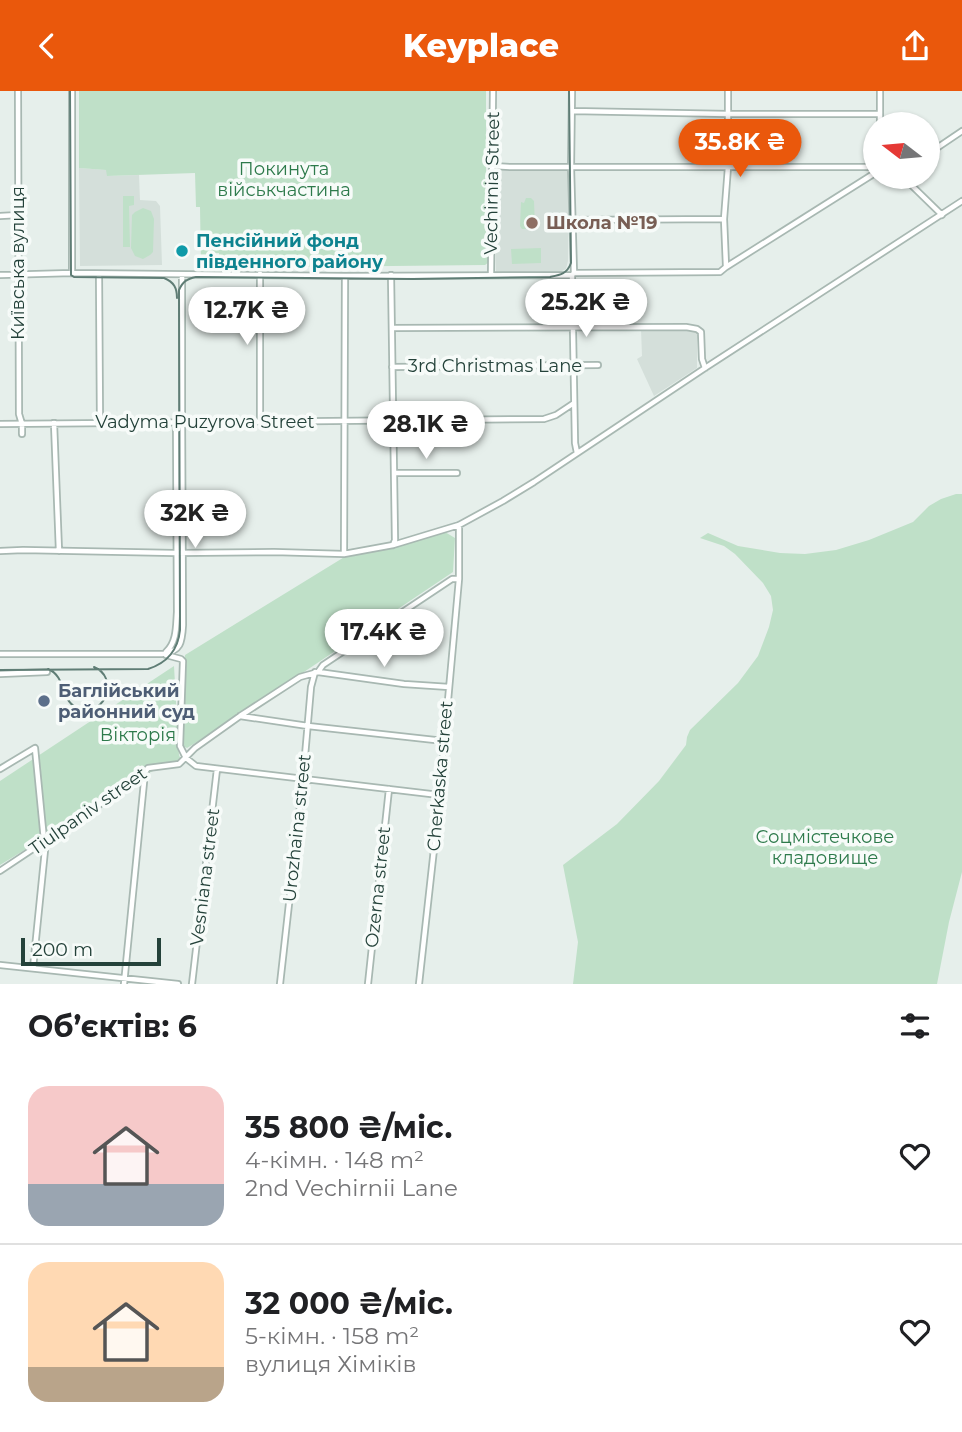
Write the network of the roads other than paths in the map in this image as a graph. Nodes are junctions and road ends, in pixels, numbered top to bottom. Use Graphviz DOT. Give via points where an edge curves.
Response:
graph roads {
  1 [pos="18,91"];
  2 [pos="72,91"];
  3 [pos="493,91"];
  4 [pos="572,91"];
  5 [pos="728,91"];
  6 [pos="880,91"];
  7 [pos="572,111"];
  8 [pos="880,112"];
  9 [pos="728,114"];
  10 [pos="863,114"];
  11 [pos="962,131"];
  12 [pos="940,146"];
  13 [pos="493,166"];
  14 [pos="571,167"];
  15 [pos="728,167"];
  16 [pos="863,167"];
  17 [pos="863,181"];
  18 [pos="915,189"];
  19 [pos="962,201"];
  20 [pos="18,215"];
  21 [pos="942,215"];
  22 [pos="0,216"];
  23 [pos="724,219"];
  24 [pos="572,220"];
  25 [pos="726,267"];
  26 [pos="72,273"];
  27 [pos="99,274"];
  28 [pos="260,274"];
  29 [pos="573,274"];
  30 [pos="0,275"];
  31 [pos="18,275"];
  32 [pos="182,275"];
  33 [pos="391,275"];
  34 [pos="491,275"];
  35 [pos="345,276"];
  36 [pos="573,327"];
  37 [pos="392,328"];
  38 [pos="573,365"];
  39 [pos="598,365"];
  40 [pos="392,367"];
  41 [pos="705,368"];
  42 [pos="574,403"];
  43 [pos="393,420"];
  44 [pos="260,421"];
  45 [pos="346,421"];
  46 [pos="100,422"];
  47 [pos="179,422"];
  48 [pos="0,423"];
  49 [pos="54,423"];
  50 [pos="22,424"];
  51 [pos="22,434"];
  52 [pos="577,453"];
  53 [pos="457,473"];
  54 [pos="394,474"];
  55 [pos="459,525"];
  56 [pos="393,545"];
  57 [pos="0,551"];
  58 [pos="59,551"];
  59 [pos="179,553"];
  60 [pos="344,554"];
  61 [pos="458,579"];
  62 [pos="0,654"];
  63 [pos="162,654"];
  64 [pos="47,671"];
  65 [pos="316,672"];
  66 [pos="0,674"];
  67 [pos="449,687"];
  68 [pos="240,716"];
  69 [pos="308,726"];
  70 [pos="444,741"];
  71 [pos="187,759"];
  72 [pos="0,769"];
  73 [pos="217,769"];
  74 [pos="141,777"];
  75 [pos="303,779"];
  76 [pos="389,789"];
  77 [pos="439,795"];
  78 [pos="44,841"];
  79 [pos="0,871"];
  80 [pos="0,965"];
  81 [pos="33,968"];
  82 [pos="124,981"];
  83 [pos="178,984"];
  84 [pos="192,984"];
  85 [pos="280,984"];
  86 [pos="368,984"];
  87 [pos="419,984"];
  1 -- 20 [label="street, Київська вулиця"];
  2 -- 26 [label="street"];
  3 -- 13 [label="street, Vechirnia Street"];
  4 -- 7 [label="street"];
  5 -- 9 [label="street"];
  6 -- 8 [label="street"];
  7 -- 9 [label="street"];
  7 -- 14 [label="street"];
  9 -- 10 [label="street"];
  9 -- 15 [label="street"];
  11 -- 12 [label="street"];
  13 -- 14 [label="street"];
  13 -- 34 [label="street, Vechirnia Street"];
  14 -- 15 [label="street"];
  14 -- 24 [label="street"];
  15 -- 16 [label="street"];
  15 -- 23 [label="street"];
  17 -- 25 [label="street"];
  18 -- 21 [label="street"];
  19 -- 21 [label="street"];
  20 -- 22 [label="street"];
  20 -- 31 [label="street, Київська вулиця"];
  21 -- 41 [label="street"];
  23 -- 24 [label="street"];
  23 -- 25 [label="street"];
  24 -- 29 [label="street"];
  25 -- 29 [label="street" via="720,272"];
  26 -- 27 [label="street"];
  26 -- 31 [label="street"];
  27 -- 32 [label="street"];
  27 -- 46 [label="street"];
  28 -- 32 [label="street"];
  28 -- 35 [label="street"];
  28 -- 44 [label="street"];
  29 -- 34 [label="street"];
  29 -- 36 [label="street"];
  30 -- 31 [label="street"];
  31 -- 50 [label="street, Київська вулиця"];
  32 -- 47 [label="street"];
  33 -- 34 [label="street"];
  33 -- 35 [label="street"];
  33 -- 37 [label="street"];
  35 -- 45 [label="street"];
  36 -- 37 [label="street"];
  36 -- 38 [label="street"];
  36 -- 41 [label="street" via="697,329"];
  37 -- 40 [label="street"];
  38 -- 39 [label="street, 3rd Christmas Lane"];
  38 -- 40 [label="street, 3rd Christmas Lane"];
  38 -- 42 [label="street"];
  40 -- 43 [label="street"];
  41 -- 52 [label="street"];
  42 -- 43 [label="street, Vadyma Puzyrova Street" via="544,419"];
  42 -- 52 [label="street"];
  43 -- 45 [label="street, Vadyma Puzyrova Street"];
  43 -- 54 [label="street"];
  44 -- 45 [label="street, Vadyma Puzyrova Street"];
  44 -- 47 [label="street, Vadyma Puzyrova Street"];
  45 -- 60 [label="street"];
  46 -- 47 [label="street, Vadyma Puzyrova Street"];
  46 -- 49 [label="street, Vadyma Puzyrova Street"];
  47 -- 59 [label="street"];
  48 -- 50 [label="street, Vadyma Puzyrova Street"];
  49 -- 50 [label="street, Vadyma Puzyrova Street"];
  49 -- 58 [label="street"];
  50 -- 51 [label="street, Київська вулиця"];
  52 -- 55 [label="street"];
  53 -- 54 [label="street"];
  54 -- 56 [label="street"];
  55 -- 56 [label="street"];
  55 -- 61 [label="street, Cherkaska street"];
  56 -- 60 [label="street"];
  57 -- 58 [label="street"];
  58 -- 59 [label="street"];
  59 -- 60 [label="street"];
  59 -- 63 [label="street" via="183,634 173,653"];
  61 -- 65 [label="street, Tiulpaniv street"];
  61 -- 67 [label="street, Cherkaska street"];
  62 -- 63 [label="street"];
  63 -- 71 [label="street" via="183,661 180,746"];
  64 -- 66 [label="street"];
  65 -- 67 [label="street"];
  65 -- 68 [label="street, Tiulpaniv street" via="300,677"];
  65 -- 69 [label="street, Urozhaina street"];
  67 -- 70 [label="street, Cherkaska street"];
  68 -- 69 [label="street"];
  68 -- 71 [label="street, Tiulpaniv street" via="195,748"];
  69 -- 70 [label="street"];
  69 -- 75 [label="street, Urozhaina street"];
  70 -- 77 [label="street, Cherkaska street"];
  71 -- 73 [label="street" via="196,766"];
  71 -- 74 [label="street, Tiulpaniv street" via="148,768"];
  72 -- 78 [label="street" via="35,748"];
  73 -- 75 [label="street"];
  73 -- 84 [label="street, Vesniana street"];
  74 -- 78 [label="street, Tiulpaniv street"];
  74 -- 82 [label="street"];
  75 -- 76 [label="street"];
  75 -- 85 [label="street, Urozhaina street"];
  76 -- 77 [label="street"];
  76 -- 86 [label="street, Ozerna street"];
  77 -- 87 [label="street, Cherkaska street"];
  78 -- 79 [label="street, Tiulpaniv street"];
  78 -- 81 [label="street"];
  80 -- 81 [label="street"];
  81 -- 82 [label="street"];
  82 -- 83 [label="street"];
}
